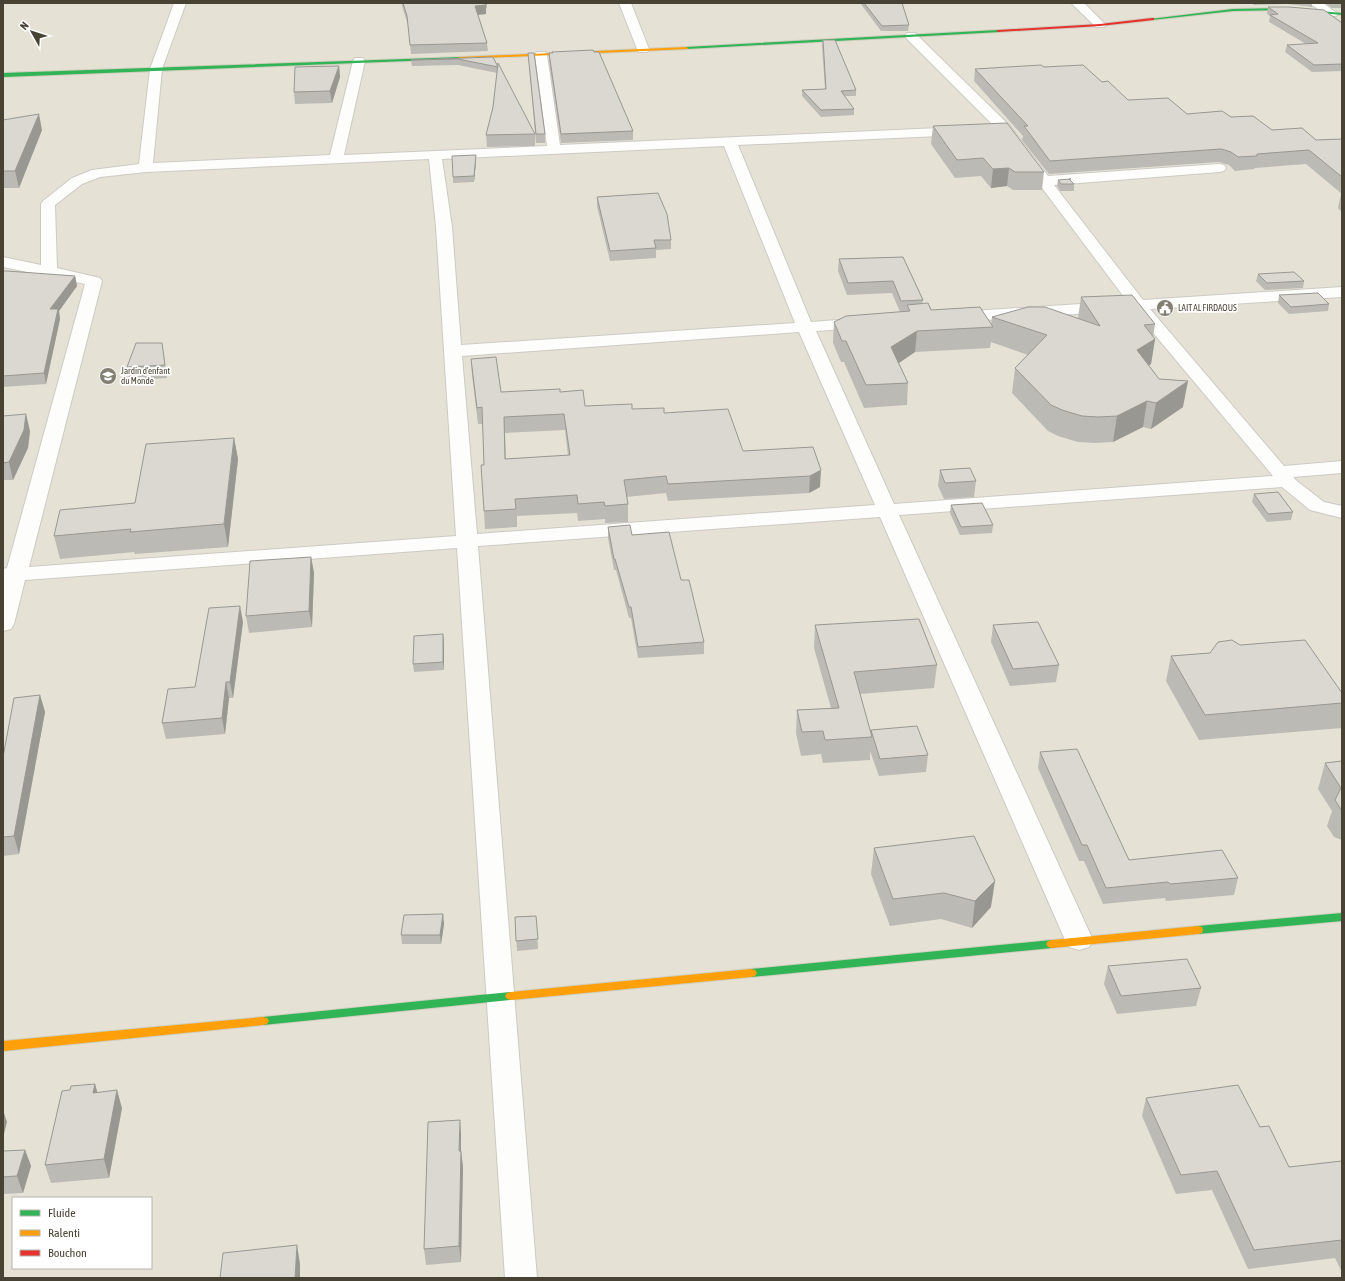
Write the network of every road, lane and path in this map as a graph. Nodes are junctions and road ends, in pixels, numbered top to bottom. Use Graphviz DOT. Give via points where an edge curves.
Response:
graph roads {
  1 [pos="180,3"];
  2 [pos="625,3"];
  3 [pos="1077,3"];
  4 [pos="1315,3"];
  5 [pos="1337,14"];
  6 [pos="1100,25"];
  7 [pos="911,36"];
  8 [pos="643,49"];
  9 [pos="541,55"];
  10 [pos="359,61"];
  11 [pos="156,69"];
  12 [pos="3,75"];
  13 [pos="1005,129"];
  14 [pos="974,130"];
  15 [pos="989,130"];
  16 [pos="730,143"];
  17 [pos="554,150"];
  18 [pos="435,155"];
  19 [pos="336,159"];
  20 [pos="146,168"];
  21 [pos="1219,168"];
  22 [pos="1044,181"];
  23 [pos="3,262"];
  24 [pos="49,272"];
  25 [pos="1342,292"];
  26 [pos="1138,305"];
  27 [pos="940,318"];
  28 [pos="876,322"];
  29 [pos="805,326"];
  30 [pos="453,351"];
  31 [pos="1342,468"];
  32 [pos="1283,477"];
  33 [pos="887,510"];
  34 [pos="1342,512"];
  35 [pos="467,540"];
  36 [pos="10,574"];
  37 [pos="3,624"];
  38 [pos="1342,917"];
  39 [pos="1079,940"];
  40 [pos="500,998"];
  41 [pos="3,1046"];
  42 [pos="521,1278"];
  1 -- 11 [label="street"];
  2 -- 8 [label="street"];
  3 -- 6 [label="street"];
  4 -- 5 [label="street"];
  5 -- 6 [label="street" via="1288,10 1233,10"];
  6 -- 7 [label="street"];
  7 -- 8 [label="street"];
  7 -- 13 [label="street"];
  8 -- 9 [label="street"];
  9 -- 10 [label="street"];
  9 -- 17 [label="street"];
  10 -- 11 [label="street"];
  10 -- 19 [label="street"];
  11 -- 12 [label="street"];
  11 -- 20 [label="street"];
  13 -- 15 [label="street"];
  13 -- 22 [label="street"];
  14 -- 16 [label="street"];
  16 -- 17 [label="street"];
  16 -- 29 [label="street"];
  17 -- 18 [label="street"];
  18 -- 19 [label="street"];
  18 -- 30 [label="street" via="444,227"];
  19 -- 20 [label="street"];
  20 -- 24 [label="street" via="97,173 77,181 48,204"];
  21 -- 22 [label="street"];
  22 -- 26 [label="street"];
  23 -- 24 [label="street"];
  24 -- 36 [label="street" via="94,281"];
  25 -- 26 [label="street"];
  26 -- 27 [label="street"];
  26 -- 32 [label="street"];
  28 -- 29 [label="street"];
  29 -- 30 [label="street"];
  29 -- 33 [label="street"];
  30 -- 35 [label="street"];
  31 -- 32 [label="street"];
  32 -- 33 [label="street"];
  32 -- 34 [label="street" via="1317,506"];
  33 -- 35 [label="street"];
  33 -- 39 [label="street"];
  35 -- 36 [label="street"];
  35 -- 40 [label="street"];
  36 -- 37 [label="street"];
  38 -- 39 [label="street"];
  39 -- 40 [label="street"];
  40 -- 41 [label="street"];
  40 -- 42 [label="street"];
}
